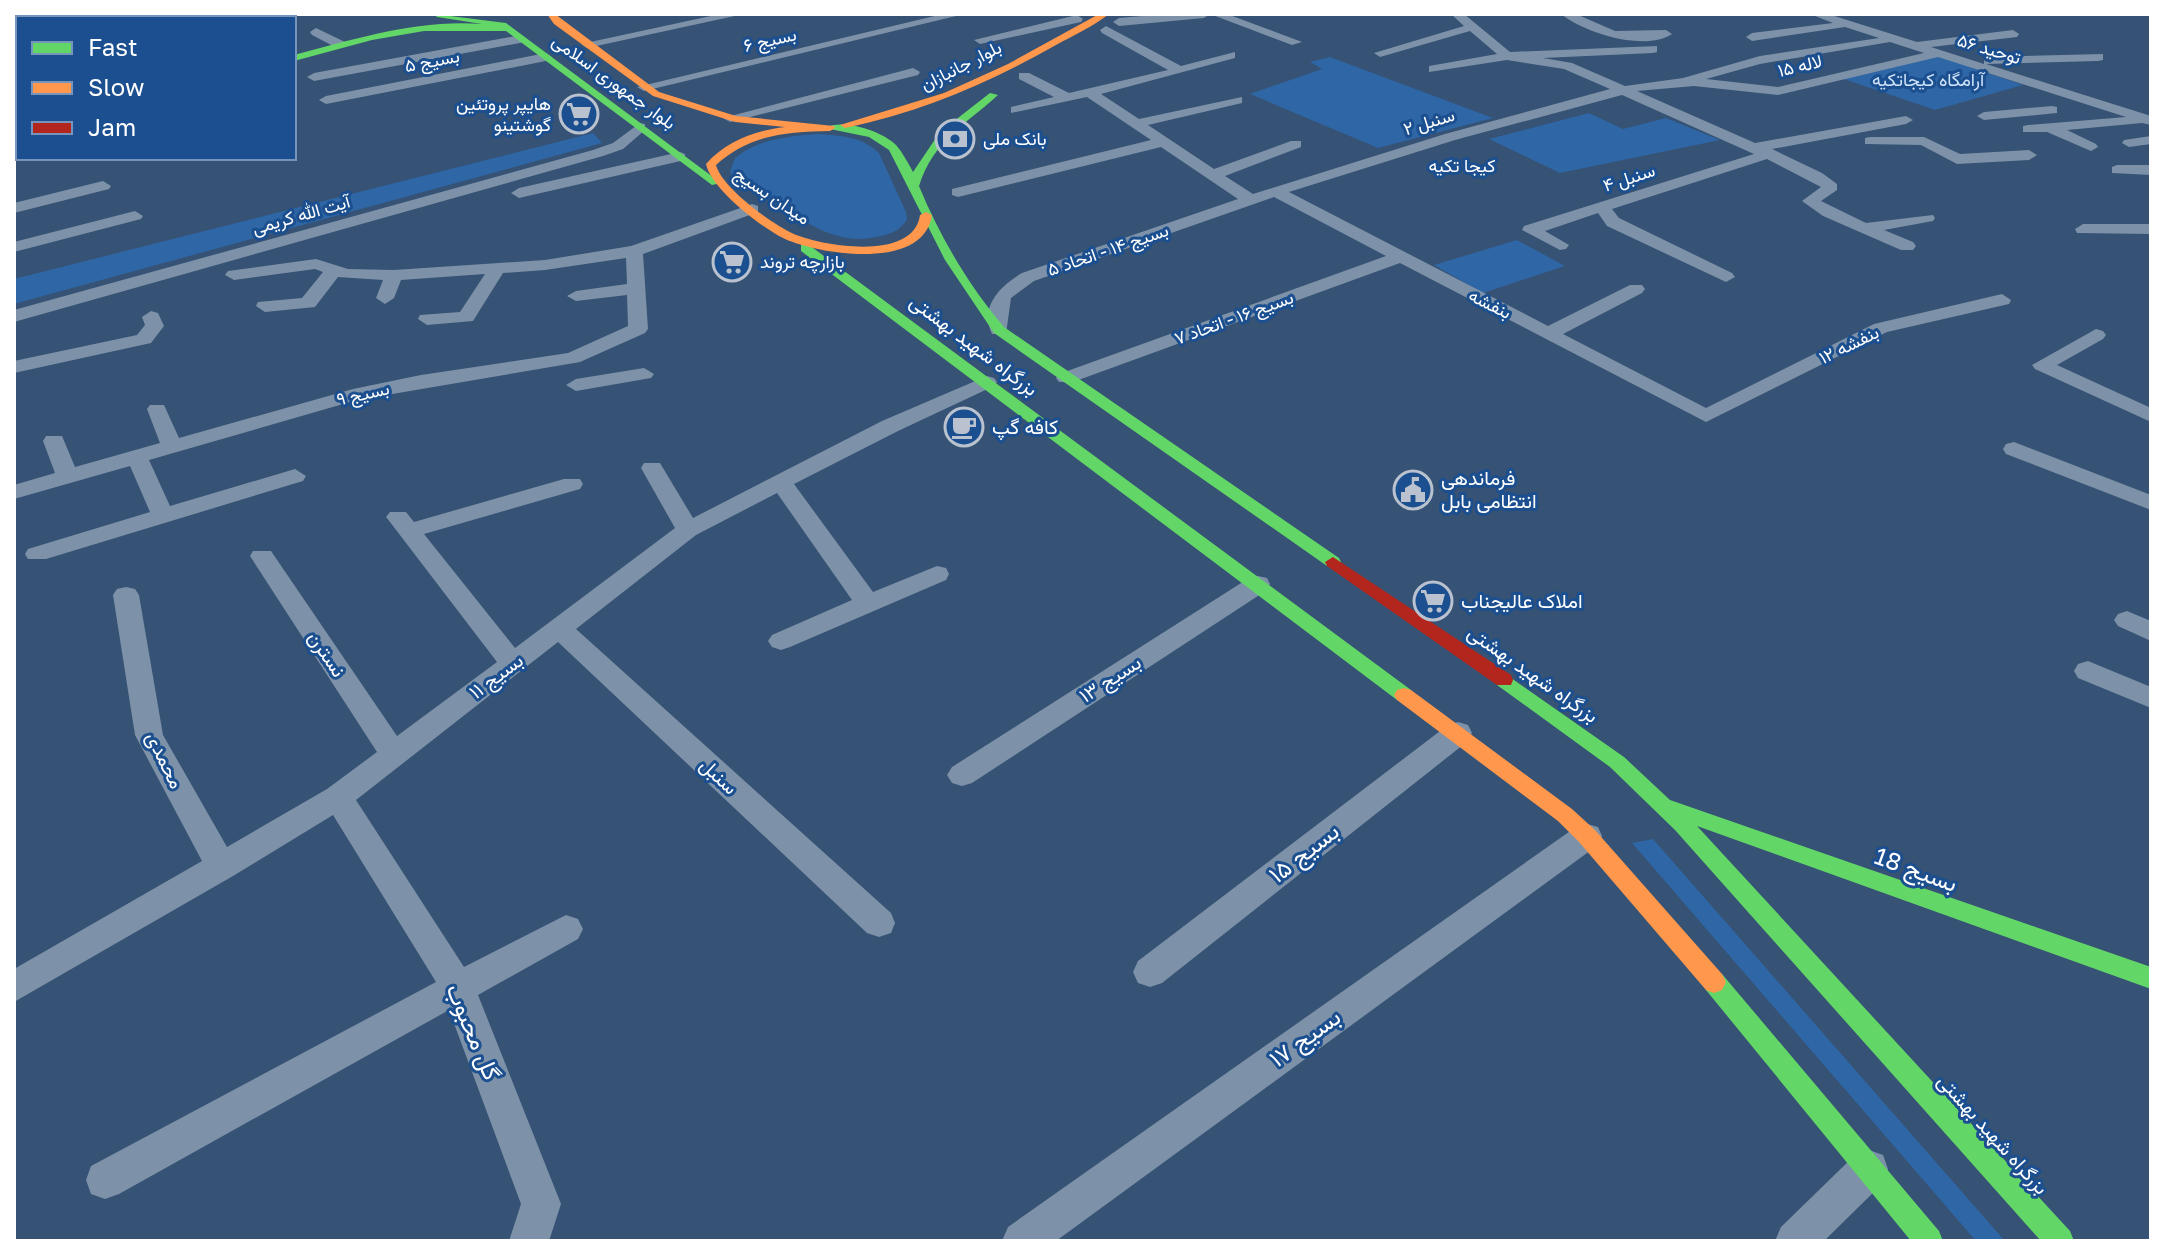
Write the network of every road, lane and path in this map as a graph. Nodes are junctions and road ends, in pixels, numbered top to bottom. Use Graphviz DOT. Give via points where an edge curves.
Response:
graph roads {
  1 [pos="148,14"];
  2 [pos="417,14"];
  3 [pos="430,14"];
  4 [pos="463,14"];
  5 [pos="534,14"];
  6 [pos="738,14"];
  7 [pos="899,14"];
  8 [pos="1204,14"];
  9 [pos="1216,14"];
  10 [pos="1457,14"];
  11 [pos="1567,14"];
  12 [pos="1816,14"];
  13 [pos="437,15"];
  14 [pos="113,16"];
  15 [pos="712,16"];
  16 [pos="950,16"];
  17 [pos="554,18"];
  18 [pos="1077,19"];
  19 [pos="1116,20"];
  20 [pos="913,25"];
  21 [pos="1845,25"];
  22 [pos="511,27"];
  23 [pos="1472,27"];
  24 [pos="403,31"];
  25 [pos="316,32"];
  26 [pos="1666,34"];
  27 [pos="2013,34"];
  28 [pos="1752,37"];
  29 [pos="1892,39"];
  30 [pos="980,40"];
  31 [pos="1296,42"];
  32 [pos="587,44"];
  33 [pos="341,45"];
  34 [pos="1911,45"];
  35 [pos="1653,49"];
  36 [pos="1380,53"];
  37 [pos="1939,53"];
  38 [pos="1231,55"];
  39 [pos="1507,56"];
  40 [pos="296,57"];
  41 [pos="546,57"];
  42 [pos="2098,57"];
  43 [pos="1969,62"];
  44 [pos="1434,69"];
  45 [pos="1180,71"];
  46 [pos="913,72"];
  47 [pos="1024,76"];
  48 [pos="314,77"];
  49 [pos="1684,81"];
  50 [pos="646,89"];
  51 [pos="1621,91"];
  52 [pos="1090,93"];
  53 [pos="1067,98"];
  54 [pos="1721,99"];
  55 [pos="326,100"];
  56 [pos="1237,100"];
  57 [pos="2101,104"];
  58 [pos="1016,110"];
  59 [pos="914,111"];
  60 [pos="964,115"];
  61 [pos="1984,116"];
  62 [pos="730,118"];
  63 [pos="1906,120"];
  64 [pos="2150,120"];
  65 [pos="1136,124"];
  66 [pos="804,126"];
  67 [pos="826,126"];
  68 [pos="2048,127"];
  69 [pos="2028,129"];
  70 [pos="1843,131"];
  71 [pos="648,132"];
  72 [pos="711,132"];
  73 [pos="2151,140"];
  74 [pos="1870,141"];
  75 [pos="1163,142"];
  76 [pos="2129,143"];
  77 [pos="1296,144"];
  78 [pos="2091,147"];
  79 [pos="1764,150"];
  80 [pos="683,151"];
  81 [pos="598,153"];
  82 [pos="1892,154"];
  83 [pos="2029,155"];
  84 [pos="2117,170"];
  85 [pos="2151,170"];
  86 [pos="1212,175"];
  87 [pos="716,183"];
  88 [pos="103,186"];
  89 [pos="913,188"];
  90 [pos="1274,191"];
  91 [pos="958,192"];
  92 [pos="519,193"];
  93 [pos="1251,200"];
  94 [pos="1602,207"];
  95 [pos="14,208"];
  96 [pos="752,209"];
  97 [pos="926,215"];
  98 [pos="135,216"];
  99 [pos="1927,218"];
  100 [pos="1865,228"];
  101 [pos="2083,229"];
  102 [pos="2151,229"];
  103 [pos="790,237"];
  104 [pos="1560,245"];
  105 [pos="1907,246"];
  106 [pos="14,247"];
  107 [pos="634,251"];
  108 [pos="1401,257"];
  109 [pos="930,260"];
  110 [pos="497,269"];
  111 [pos="334,270"];
  112 [pos="959,271"];
  113 [pos="234,275"];
  114 [pos="394,275"];
  115 [pos="1726,277"];
  116 [pos="636,288"];
  117 [pos="1636,289"];
  118 [pos="899,294"];
  119 [pos="576,296"];
  120 [pos="385,298"];
  121 [pos="2002,300"];
  122 [pos="265,306"];
  123 [pos="14,316"];
  124 [pos="151,317"];
  125 [pos="427,319"];
  126 [pos="999,330"];
  127 [pos="1548,334"];
  128 [pos="2096,335"];
  129 [pos="932,341"];
  130 [pos="573,358"];
  131 [pos="14,367"];
  132 [pos="644,374"];
  133 [pos="1066,378"];
  134 [pos="987,382"];
  135 [pos="576,385"];
  136 [pos="157,409"];
  137 [pos="579,409"];
  138 [pos="1706,416"];
  139 [pos="2151,416"];
  140 [pos="54,441"];
  141 [pos="172,447"];
  142 [pos="2014,449"];
  143 [pos="137,457"];
  144 [pos="652,468"];
  145 [pos="295,476"];
  146 [pos="68,478"];
  147 [pos="781,482"];
  148 [pos="572,484"];
  149 [pos="14,492"];
  150 [pos="2151,503"];
  151 [pos="163,516"];
  152 [pos="688,530"];
  153 [pos="37,554"];
  154 [pos="262,556"];
  155 [pos="937,574"];
  156 [pos="1258,584"];
  157 [pos="126,595"];
  158 [pos="868,604"];
  159 [pos="559,628"];
  160 [pos="781,641"];
  161 [pos="513,664"];
  162 [pos="2088,671"];
  163 [pos="2151,698"];
  164 [pos="1458,733"];
  165 [pos="393,753"];
  166 [pos="962,775"];
  167 [pos="338,797"];
  168 [pos="1665,806"];
  169 [pos="1587,836"];
  170 [pos="222,867"];
  171 [pos="879,923"];
  172 [pos="566,929"];
  173 [pos="1150,972"];
  174 [pos="2151,978"];
  175 [pos="14,987"];
  176 [pos="458,988"];
  177 [pos="1869,1169"];
  178 [pos="105,1180"];
  179 [pos="529,1241"];
  180 [pos="1022,1241"];
  181 [pos="1795,1241"];
  182 [pos="1929,1241"];
  183 [pos="2060,1241"];
  1 -- 14 [label="street"];
  2 -- 24 [label="main road" via="414,25"];
  3 -- 13 [label="main road"];
  4 -- 13 [label="main road"];
  5 -- 17 [label="main road, بلوار جمهوری اسلامی"];
  6 -- 15 [label="street"];
  7 -- 20 [label="street"];
  8 -- 19 [label="street"];
  9 -- 31 [label="street"];
  10 -- 23 [label="street"];
  11 -- 26 [label="street" via="1605,34"];
  12 -- 21 [label="street, توحید ۵۶"];
  13 -- 22 [label="main road, بلوار جمهوری اسلامی"];
  15 -- 32 [label="street"];
  16 -- 20 [label="street, بسیج ۶"];
  17 -- 32 [label="main road, بلوار جمهوری اسلامی"];
  18 -- 19 [label="main road, بلوار جانبازان"];
  18 -- 30 [label="street"];
  18 -- 59 [label="main road, بلوار جانبازان"];
  19 -- 45 [label="street"];
  19 -- 47 [label="main road, بلوار جانبازان"];
  20 -- 50 [label="street, بسیج ۶"];
  21 -- 28 [label="street"];
  21 -- 29 [label="street, توحید ۵۶"];
  22 -- 24 [label="main road" via="454,23"];
  22 -- 41 [label="main road, بلوار جمهوری اسلامی"];
  22 -- 48 [label="street"];
  23 -- 36 [label="street"];
  23 -- 39 [label="street"];
  24 -- 33 [label="main road"];
  25 -- 33 [label="street"];
  27 -- 34 [label="street"];
  29 -- 34 [label="street, توحید ۵۶"];
  29 -- 49 [label="street" via="1773,57"];
  32 -- 50 [label="main road, بلوار جمهوری اسلامی"];
  33 -- 40 [label="main road"];
  34 -- 37 [label="street, توحید ۵۶"];
  35 -- 39 [label="street"];
  37 -- 43 [label="street, توحید ۵۶"];
  37 -- 49 [label="street, لاله ۱۵" via="1778,91"];
  38 -- 45 [label="street"];
  39 -- 44 [label="street"];
  39 -- 51 [label="street" via="1567,66"];
  41 -- 55 [label="street, بسیج ۵"];
  41 -- 71 [label="main road, بلوار جمهوری اسلامی"];
  42 -- 43 [label="street"];
  43 -- 57 [label="street, توحید ۵۶"];
  45 -- 52 [label="street"];
  46 -- 62 [label="street"];
  47 -- 53 [label="street"];
  47 -- 60 [label="main road, بلوار جانبازان"];
  49 -- 51 [label="street, لاله ۱۵"];
  49 -- 54 [label="street"];
  50 -- 62 [label="main road, بلوار جمهوری اسلامی"];
  50 -- 72 [label="main road"];
  51 -- 79 [label="street"];
  51 -- 90 [label="street, سنبل ۲" via="1442,138"];
  52 -- 53 [label="street"];
  52 -- 65 [label="street"];
  53 -- 58 [label="street"];
  56 -- 65 [label="street"];
  57 -- 61 [label="street"];
  57 -- 64 [label="street, توحید ۵۶"];
  59 -- 60 [label="main road" via="912,118 925,123"];
  59 -- 67 [label="main road, بلوار جانبازان"];
  60 -- 89 [label="main road, بلوار جانبازان" via="938,139"];
  62 -- 66 [label="main road, بلوار جمهوری اسلامی"];
  63 -- 70 [label="street, سنبل ۴"];
  64 -- 68 [label="street"];
  65 -- 75 [label="street"];
  66 -- 67 [label="main road, میدان بسیج"];
  66 -- 87 [label="main road, میدان بسیج" via="761,133 727,147 711,164"];
  67 -- 89 [label="main road, میدان بسیج" via="865,132 890,144"];
  68 -- 69 [label="street"];
  68 -- 78 [label="street"];
  70 -- 74 [label="street"];
  70 -- 79 [label="street, سنبل ۴"];
  71 -- 80 [label="main road, بلوار جمهوری اسلامی"];
  71 -- 81 [label="street"];
  73 -- 76 [label="street"];
  74 -- 82 [label="street"];
  74 -- 83 [label="street" via="1924,141 1957,159"];
  75 -- 86 [label="street"];
  75 -- 91 [label="street"];
  77 -- 86 [label="street"];
  79 -- 94 [label="street, سنبل ۴"];
  79 -- 100 [label="street" via="1831,187 1810,201"];
  80 -- 81 [label="street"];
  80 -- 87 [label="main road, بلوار جمهوری اسلامی"];
  80 -- 92 [label="street"];
  81 -- 123 [label="street, آیت الله کریمی"];
  84 -- 85 [label="street"];
  86 -- 93 [label="street"];
  87 -- 96 [label="main road, میدان بسیج"];
  88 -- 95 [label="street"];
  89 -- 97 [label="main road, میدان بسیج"];
  90 -- 93 [label="street, سنبل ۲"];
  90 -- 108 [label="street, بنفشه"];
  93 -- 126 [label="street, بسیج ۱۴ - اتحاد ۵" via="1028,277 1001,297"];
  94 -- 104 [label="street, سنبل ۴" via="1530,230"];
  94 -- 115 [label="street" via="1613,222"];
  96 -- 103 [label="main road, میدان بسیج"];
  96 -- 107 [label="street"];
  97 -- 103 [label="main road, میدان بسیج" via="927,223 912,239 880,249 842,251"];
  97 -- 112 [label="main road, بزرگراه شهید بهشتی"];
  98 -- 106 [label="street"];
  99 -- 100 [label="street"];
  100 -- 105 [label="street"];
  101 -- 102 [label="street"];
  103 -- 129 [label="main road, بزرگراه شهید بهشتی"];
  107 -- 110 [label="street"];
  107 -- 116 [label="street, بسیج ۹"];
  108 -- 127 [label="street, بنفشه"];
  108 -- 133 [label="street, بسیج ۱۶ - اتحاد ۷"];
  109 -- 112 [label="main road"];
  110 -- 114 [label="street"];
  110 -- 125 [label="street" via="466,317"];
  111 -- 113 [label="street" via="316,264"];
  111 -- 114 [label="street"];
  111 -- 122 [label="street" via="308,303"];
  112 -- 126 [label="main road, بزرگراه شهید بهشتی"];
  114 -- 120 [label="street"];
  116 -- 119 [label="street"];
  116 -- 130 [label="street, بسیج ۹" via="638,329"];
  117 -- 127 [label="street"];
  118 -- 129 [label="main road"];
  121 -- 138 [label="street, بنفشه ۱۲" via="1881,328"];
  124 -- 131 [label="street" via="155,326 144,339"];
  126 -- 133 [label="main road, بزرگراه شهید بهشتی"];
  127 -- 138 [label="street, بنفشه"];
  128 -- 139 [label="street" via="2042,365"];
  129 -- 134 [label="main road, بزرگراه شهید بهشتی"];
  130 -- 135 [label="street"];
  130 -- 141 [label="street, بسیج ۹" via="353,395"];
  132 -- 135 [label="street"];
  133 -- 168 [label="main road, بزرگراه شهید بهشتی" via="1578,732"];
  134 -- 147 [label="street, بسیج ۱۱"];
  134 -- 156 [label="main road, بزرگراه شهید بهشتی"];
  135 -- 137 [label="street"];
  136 -- 141 [label="street"];
  140 -- 146 [label="street"];
  141 -- 143 [label="street, بسیج ۹"];
  142 -- 150 [label="street"];
  143 -- 146 [label="street, بسیج ۹"];
  143 -- 151 [label="street"];
  144 -- 152 [label="street"];
  145 -- 151 [label="street"];
  146 -- 149 [label="street, بسیج ۹"];
  147 -- 152 [label="street, بسیج ۱۱"];
  147 -- 158 [label="street"];
  148 -- 161 [label="street" via="404,524"];
  151 -- 153 [label="street"];
  152 -- 159 [label="street, بسیج ۱۱"];
  154 -- 165 [label="street, نسترن"];
  155 -- 158 [label="street"];
  156 -- 164 [label="main road, بزرگراه شهید بهشتی"];
  156 -- 166 [label="street, بسیج ۱۳"];
  157 -- 170 [label="street, محمدی" via="149,735"];
  158 -- 160 [label="street"];
  159 -- 161 [label="street, بسیج ۱۱"];
  159 -- 171 [label="street, سنبل"];
  161 -- 165 [label="street, بسیج ۱۱"];
  162 -- 163 [label="street"];
  164 -- 169 [label="main road, بزرگراه شهید بهشتی"];
  164 -- 173 [label="street, بسیج ۱۵"];
  165 -- 167 [label="street, بسیج ۱۱"];
  167 -- 170 [label="street, بسیج ۱۱"];
  167 -- 176 [label="street, گل محبوب"];
  168 -- 174 [label="main road, بسیج 18"];
  168 -- 183 [label="main road, بزرگراه شهید بهشتی"];
  169 -- 177 [label="main road, بزرگراه شهید بهشتی"];
  169 -- 180 [label="street, بسیج ۱۷"];
  170 -- 175 [label="street, بسیج ۱۱"];
  172 -- 176 [label="street"];
  176 -- 178 [label="street"];
  176 -- 179 [label="street, گل محبوب" via="541,1204"];
  177 -- 181 [label="street"];
  177 -- 182 [label="main road, بزرگراه شهید بهشتی"];
}
